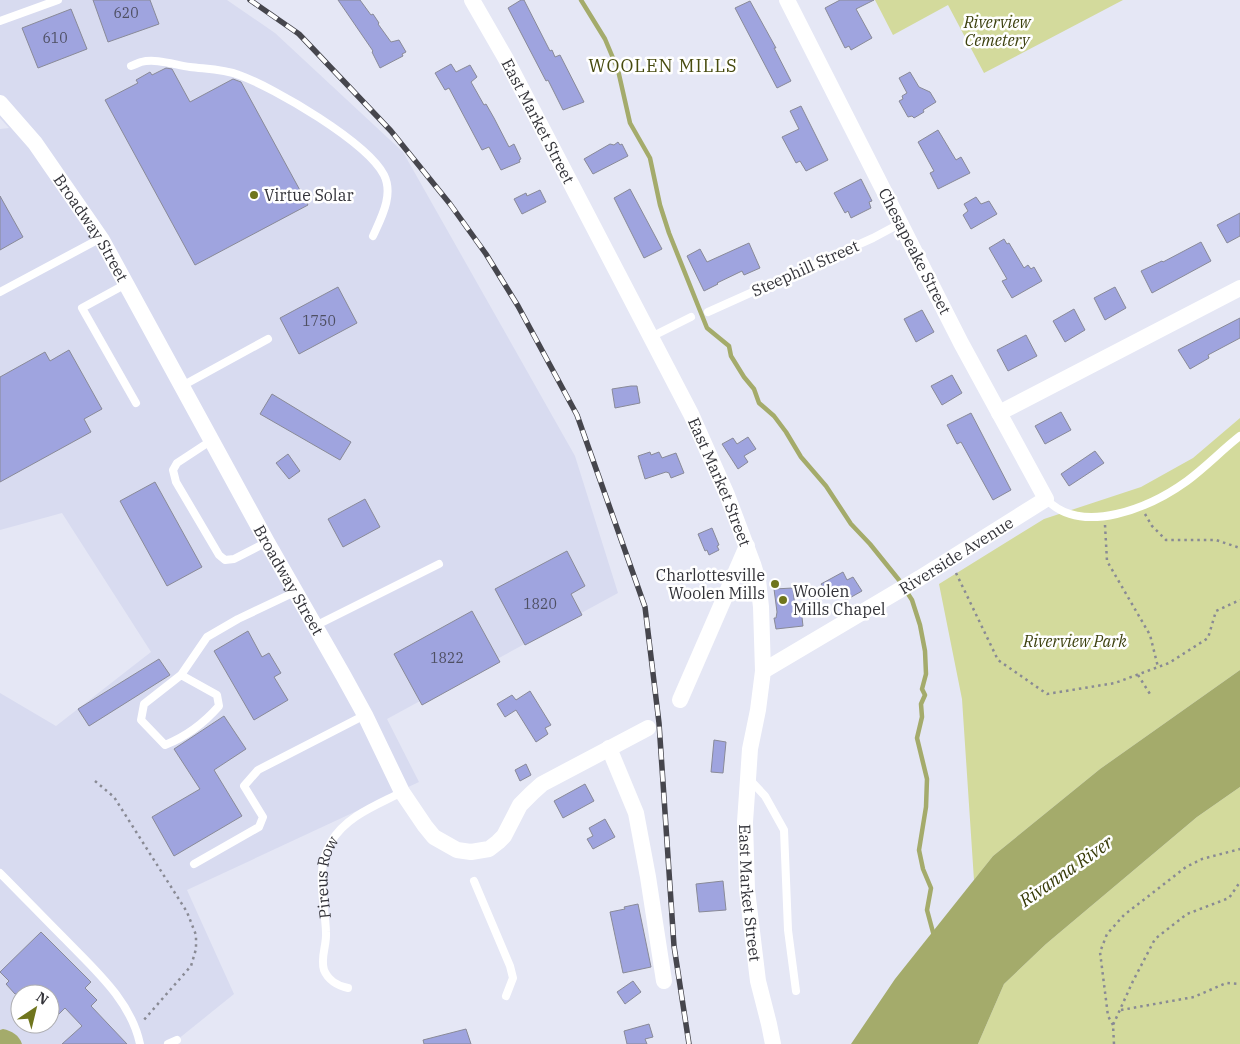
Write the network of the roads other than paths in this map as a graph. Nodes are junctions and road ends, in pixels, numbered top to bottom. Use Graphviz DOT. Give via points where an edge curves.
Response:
graph roads {
  1 [pos="58,0"];
  2 [pos="472,0"];
  3 [pos="787,0"];
  4 [pos="41,3"];
  5 [pos="0,21"];
  6 [pos="131,66"];
  7 [pos="0,104"];
  8 [pos="901,223"];
  9 [pos="373,236"];
  10 [pos="101,238"];
  11 [pos="126,284"];
  12 [pos="1240,288"];
  13 [pos="0,292"];
  14 [pos="708,312"];
  15 [pos="691,317"];
  16 [pos="650,338"];
  17 [pos="268,339"];
  18 [pos="182,386"];
  19 [pos="136,403"];
  20 [pos="999,413"];
  21 [pos="1240,436"];
  22 [pos="212,440"];
  23 [pos="1046,499"];
  24 [pos="267,542"];
  25 [pos="747,546"];
  26 [pos="439,564"];
  27 [pos="295,592"];
  28 [pos="315,626"];
  29 [pos="763,671"];
  30 [pos="181,674"];
  31 [pos="680,700"];
  32 [pos="365,715"];
  33 [pos="648,728"];
  34 [pos="609,748"];
  35 [pos="748,778"];
  36 [pos="402,792"];
  37 [pos="194,864"];
  38 [pos="0,873"];
  39 [pos="474,881"];
  40 [pos="664,981"];
  41 [pos="348,988"];
  42 [pos="796,991"];
  43 [pos="506,996"];
  44 [pos="177,1040"];
  45 [pos="140,1044"];
  46 [pos="168,1044"];
  47 [pos="773,1044"];
  1 -- 4 [label="lane"];
  2 -- 16 [label="street, East Market Street" via="506,59"];
  3 -- 8 [label="street, Chesapeake Street"];
  4 -- 5 [label="lane"];
  6 -- 9 [label="lane" via="160,62 238,74 287,100 353,142 371,157 384,176 388,193"];
  7 -- 10 [label="street, Broadway Street" via="35,143"];
  8 -- 14 [label="lane, Steephill Street"];
  8 -- 20 [label="street, Chesapeake Street"];
  10 -- 11 [label="street, Broadway Street"];
  10 -- 13 [label="lane"];
  11 -- 18 [label="street, Broadway Street"];
  11 -- 19 [label="lane" via="82,308"];
  12 -- 20 [label="street"];
  15 -- 16 [label="lane"];
  16 -- 25 [label="street, East Market Street" via="707,448"];
  17 -- 18 [label="lane"];
  18 -- 22 [label="street, Broadway Street"];
  20 -- 23 [label="street, Chesapeake Street"];
  21 -- 23 [label="lane" via="1186,482 1140,506 1104,516 1074,516 1052,506"];
  22 -- 24 [label="street, Broadway Street"];
  22 -- 24 [label="lane" via="177,463 173,470 176,482 225,560 234,559"];
  23 -- 29 [label="street, Riverside Avenue"];
  24 -- 27 [label="street, Broadway Street"];
  25 -- 29 [label="street, East Market Street" via="758,580"];
  25 -- 31 [label="street"];
  26 -- 28 [label="lane"];
  27 -- 28 [label="street, Broadway Street"];
  27 -- 30 [label="lane" via="208,637"];
  28 -- 32 [label="street, Broadway Street"];
  29 -- 35 [label="street, East Market Street"];
  30 -- 30 [label="lane" via="144,704 141,720 165,744 177,740 219,706 217,696"];
  32 -- 36 [label="street, Broadway Street"];
  32 -- 37 [label="lane" via="258,770 244,786 263,817 258,827"];
  33 -- 34 [label="street, Broadway Street"];
  34 -- 36 [label="street, Broadway Street" via="542,784 520,806 504,836 489,849 480,851 457,850 434,837"];
  34 -- 40 [label="street" via="636,813"];
  35 -- 42 [label="lane" via="765,796 784,830 788,930"];
  35 -- 47 [label="street, East Market Street" via="745,822 750,924 758,981"];
  36 -- 41 [label="lane, Pireus Row" via="346,823 330,842 325,855 321,886 326,934 322,960 330,979"];
  38 -- 45 [label="lane" via="102,977 123,1003 137,1028"];
  39 -- 43 [label="lane" via="510,966 512,978"];
  44 -- 46 [label="lane"];
}
